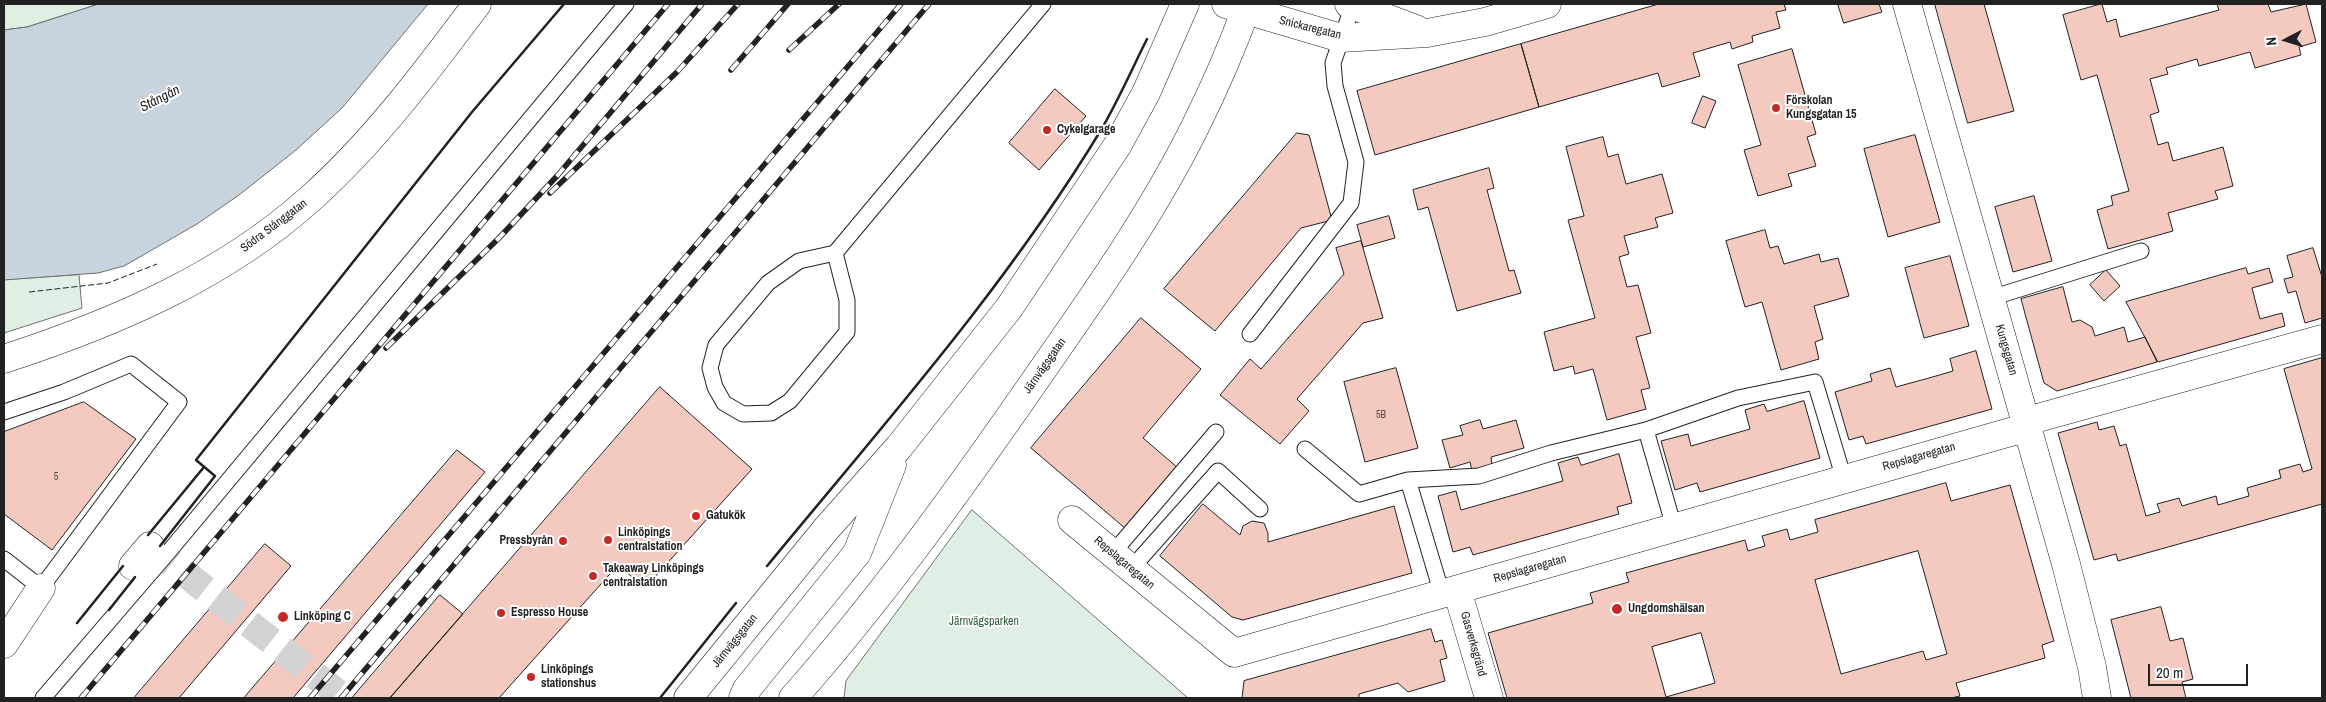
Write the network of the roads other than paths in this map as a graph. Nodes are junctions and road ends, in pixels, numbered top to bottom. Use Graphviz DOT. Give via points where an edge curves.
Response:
graph roads {
  1 [pos="477,4"];
  2 [pos="626,4"];
  3 [pos="1043,4"];
  4 [pos="1186,4"];
  5 [pos="1351,4"];
  6 [pos="1547,4"];
  7 [pos="1907,4"];
  8 [pos="1240,6"];
  9 [pos="1483,13"];
  10 [pos="1427,33"];
  11 [pos="1341,38"];
  12 [pos="2140,251"];
  13 [pos="835,253"];
  14 [pos="1991,298"];
  15 [pos="1250,334"];
  16 [pos="2322,339"];
  17 [pos="4,359"];
  18 [pos="4,412"];
  19 [pos="2027,424"];
  20 [pos="1646,430"];
  21 [pos="1216,432"];
  22 [pos="899,447"];
  23 [pos="1305,449"];
  24 [pos="1844,479"];
  25 [pos="1408,480"];
  26 [pos="1260,509"];
  27 [pos="1072,520"];
  28 [pos="1674,527"];
  29 [pos="4,559"];
  30 [pos="1121,562"];
  31 [pos="41,588"];
  32 [pos="1450,592"];
  33 [pos="4,644"];
  34 [pos="827,660"];
  35 [pos="43,698"];
  36 [pos="688,698"];
  37 [pos="742,698"];
  38 [pos="793,698"];
  39 [pos="822,698"];
  40 [pos="1489,698"];
  41 [pos="2097,698"];
  1 -- 17 [label="street, Södra Stånggatan" via="428,68 339,171 309,200 250,246 146,304 74,335"];
  2 -- 35 [label="lane"];
  3 -- 13 [label="lane"];
  4 -- 22 [label="street, Järnvägsgatan" via="1146,93 1117,146 1009,308"];
  5 -- 10 [label="street"];
  5 -- 11 [label="lane"];
  6 -- 9 [label="street, Snickaregatan"];
  7 -- 14 [label="street, Kungsgatan"];
  8 -- 11 [label="street, Snickaregatan"];
  8 -- 34 [label="street, Järnvägsgatan" via="1195,128 1155,199 963,484"];
  9 -- 10 [label="street, Snickaregatan"];
  10 -- 11 [label="street, Snickaregatan"];
  11 -- 15 [label="lane" via="1333,63 1335,86 1356,162 1351,203"];
  12 -- 14 [label="lane"];
  13 -- 13 [label="lane" via="799,260 768,283 716,344 710,368 724,403 743,414 770,413 790,401 847,332 847,300"];
  14 -- 19 [label="street, Kungsgatan"];
  16 -- 19 [label="street, Repslagaregatan"];
  18 -- 31 [label="lane" via="64,392 131,364 179,402"];
  19 -- 24 [label="street, Repslagaregatan"];
  19 -- 41 [label="street, Kungsgatan" via="2092,667"];
  20 -- 24 [label="lane" via="1738,398 1815,382"];
  20 -- 25 [label="lane" via="1552,453 1479,476"];
  20 -- 28 [label="lane"];
  21 -- 30 [label="lane"];
  22 -- 36 [label="street, Järnvägsgatan" via="827,528"];
  22 -- 37 [label="street, Järnvägsgatan" via="857,554"];
  23 -- 25 [label="lane" via="1359,494"];
  24 -- 28 [label="street, Repslagaregatan"];
  25 -- 32 [label="lane"];
  26 -- 30 [label="lane" via="1218,471"];
  27 -- 30 [label="street, Repslagaregatan"];
  28 -- 32 [label="street, Repslagaregatan"];
  29 -- 31 [label="lane"];
  30 -- 32 [label="street, Repslagaregatan" via="1234,653"];
  31 -- 33 [label="street"];
  32 -- 40 [label="street, Gasverksgränd"];
  34 -- 38 [label="street, Järnvägsgatan"];
  34 -- 39 [label="street"];
}
